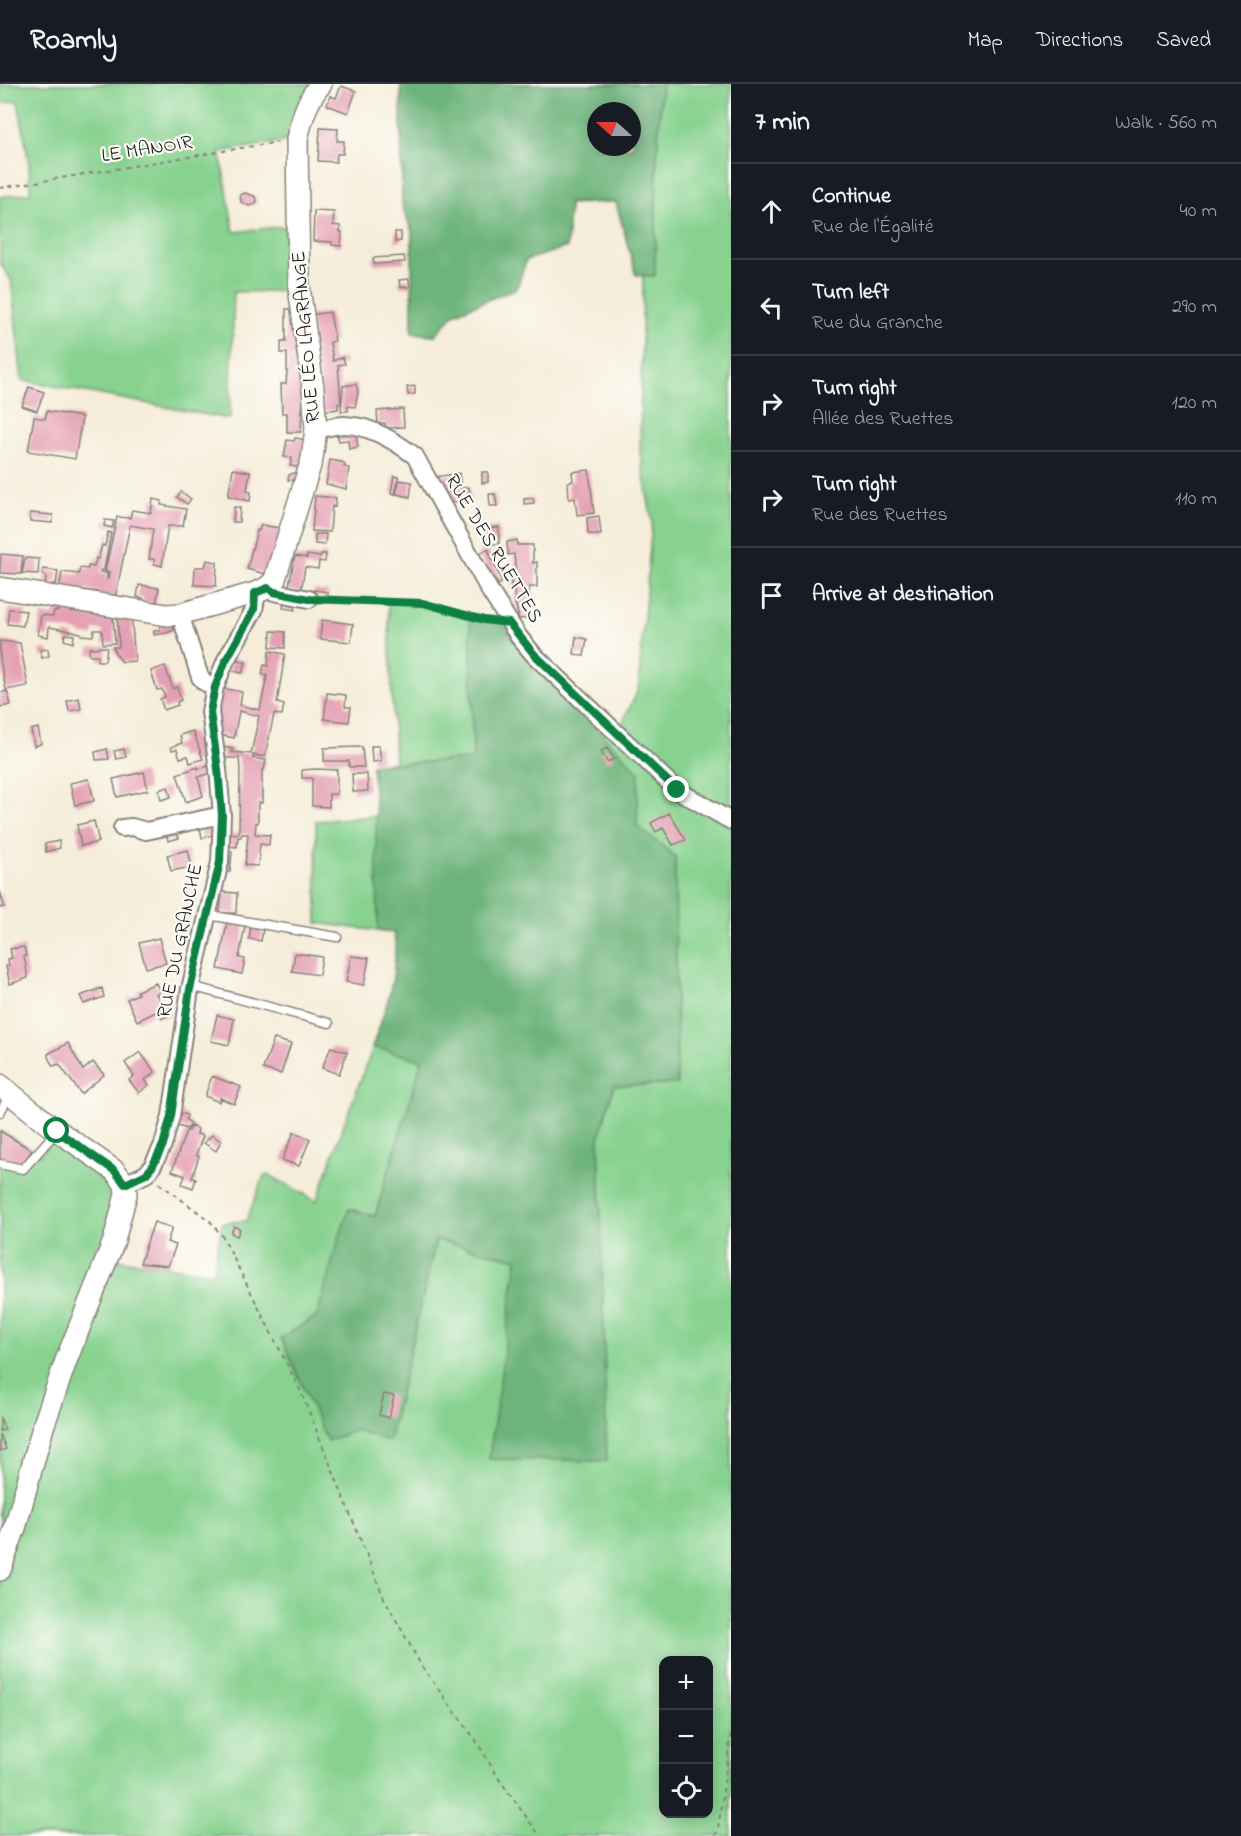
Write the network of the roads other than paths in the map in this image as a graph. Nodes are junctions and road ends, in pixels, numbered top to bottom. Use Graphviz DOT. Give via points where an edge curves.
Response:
graph roads {
  1 [pos="321,84"];
  2 [pos="316,429"];
  3 [pos="0,588"];
  4 [pos="261,590"];
  5 [pos="309,599"];
  6 [pos="180,614"];
  7 [pos="215,687"];
  8 [pos="222,815"];
  9 [pos="731,822"];
  10 [pos="122,828"];
  11 [pos="208,915"];
  12 [pos="338,937"];
  13 [pos="191,986"];
  14 [pos="329,1023"];
  15 [pos="3,1097"];
  16 [pos="57,1131"];
  17 [pos="0,1164"];
  18 [pos="125,1184"];
  19 [pos="0,1570"];
  1 -- 2 [label="street, RUE LÉO LAGRANGE" via="311,95 297,139 299,287"];
  2 -- 4 [label="street, RUE LÉO LAGRANGE" via="312,459 275,579"];
  2 -- 9 [label="street, RUE DES RUETTES" via="352,426 395,441 414,456 509,623 534,654 677,790"];
  3 -- 6 [label="street"];
  4 -- 5 [label="street"];
  4 -- 6 [label="street"];
  4 -- 7 [label="street, RUE DU GRANCHE"];
  6 -- 7 [label="street" via="200,677"];
  7 -- 8 [label="street, RUE DU GRANCHE" via="210,717"];
  8 -- 10 [label="street" via="146,831"];
  8 -- 11 [label="street, RUE DU GRANCHE" via="220,862"];
  11 -- 12 [label="lane"];
  11 -- 13 [label="street, RUE DU GRANCHE"];
  13 -- 14 [label="lane"];
  13 -- 18 [label="street, RUE DU GRANCHE" via="169,1124 158,1156 146,1174"];
  15 -- 16 [label="street"];
  16 -- 17 [label="lane" via="23,1169"];
  16 -- 18 [label="street" via="115,1171"];
  18 -- 19 [label="street" via="124,1207 114,1241 43,1427"];
}
